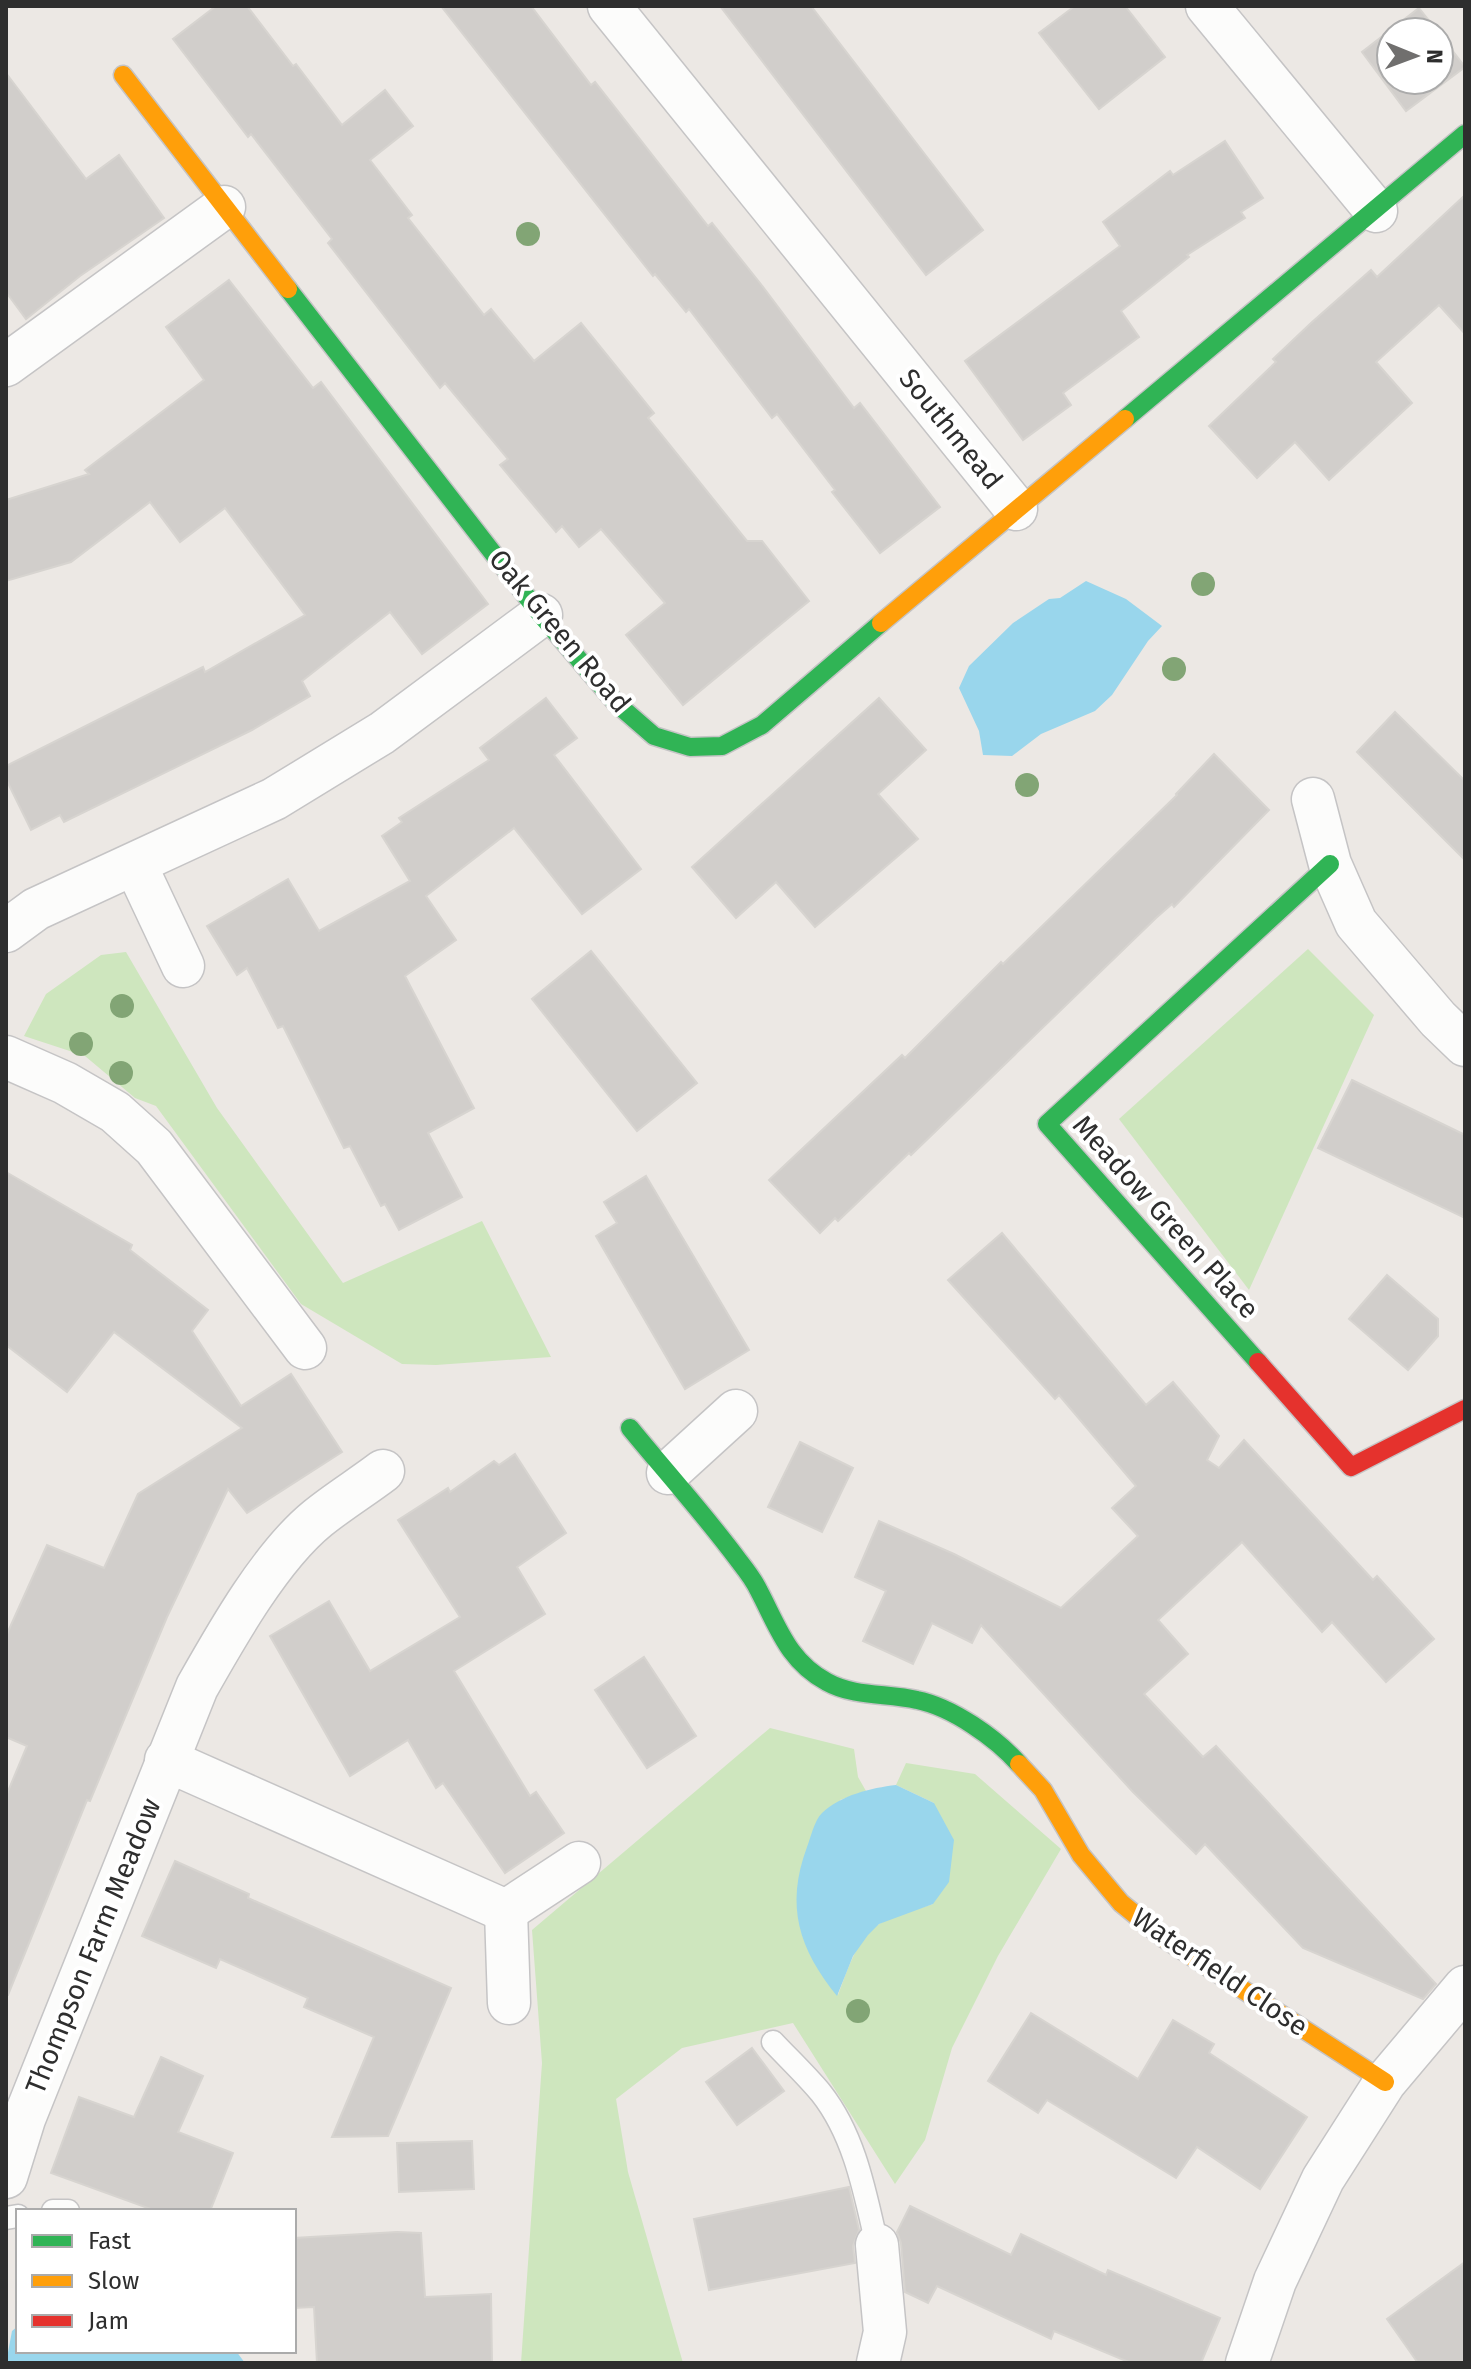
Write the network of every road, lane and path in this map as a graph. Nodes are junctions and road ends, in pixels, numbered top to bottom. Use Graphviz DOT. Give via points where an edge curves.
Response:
graph roads {
  1 [pos="609,6"];
  2 [pos="1207,6"];
  3 [pos="123,75"];
  4 [pos="1465,134"];
  5 [pos="224,207"];
  6 [pos="1376,211"];
  7 [pos="6,365"];
  8 [pos="1016,509"];
  9 [pos="541,615"];
  10 [pos="1313,799"];
  11 [pos="135,864"];
  12 [pos="1330,864"];
  13 [pos="6,931"];
  14 [pos="183,966"];
  15 [pos="1465,1045"];
  16 [pos="6,1057"];
  17 [pos="305,1348"];
  18 [pos="1465,1409"];
  19 [pos="736,1411"];
  20 [pos="630,1428"];
  21 [pos="383,1471"];
  22 [pos="668,1473"];
  23 [pos="166,1760"];
  24 [pos="579,1863"];
  25 [pos="506,1911"];
  26 [pos="1465,1987"];
  27 [pos="509,2003"];
  28 [pos="773,2042"];
  29 [pos="1385,2082"];
  30 [pos="6,2177"];
  31 [pos="877,2245"];
  32 [pos="878,2363"];
  33 [pos="1247,2363"];
  1 -- 8 [label="street, Southmead"];
  2 -- 6 [label="street"];
  3 -- 5 [label="street, Oak Green Road"];
  4 -- 6 [label="street, Southmead"];
  5 -- 7 [label="street"];
  5 -- 9 [label="street, Oak Green Road"];
  6 -- 8 [label="street, Southmead"];
  8 -- 9 [label="street, Oak Green Road" via="762,725 722,746 690,747 654,736 616,703"];
  9 -- 11 [label="street" via="382,733 274,799"];
  10 -- 12 [label="street"];
  11 -- 13 [label="street" via="36,909"];
  11 -- 14 [label="street"];
  12 -- 15 [label="street" via="1356,923"];
  12 -- 18 [label="street, Meadow Green Place" via="1047,1124 1351,1467"];
  16 -- 17 [label="street" via="115,1112 154,1147"];
  19 -- 22 [label="street"];
  20 -- 22 [label="street, Waterfield Close"];
  21 -- 23 [label="street, Thompson Farm Meadow" via="316,1519 280,1560 197,1687"];
  22 -- 29 [label="street, Waterfield Close" via="758,1588 780,1637 802,1663 828,1683 919,1700 966,1721 1005,1748 1043,1790 1081,1855 1121,1903 1165,1939"];
  23 -- 25 [label="street, Thompson Farm Meadow"];
  23 -- 30 [label="street, Thompson Farm Meadow"];
  24 -- 25 [label="street"];
  25 -- 27 [label="street"];
  26 -- 29 [label="street"];
  28 -- 31 [label="lane" via="822,2094 845,2134"];
  29 -- 33 [label="street" via="1323,2179 1275,2281"];
  31 -- 32 [label="street" via="885,2332"];
}
